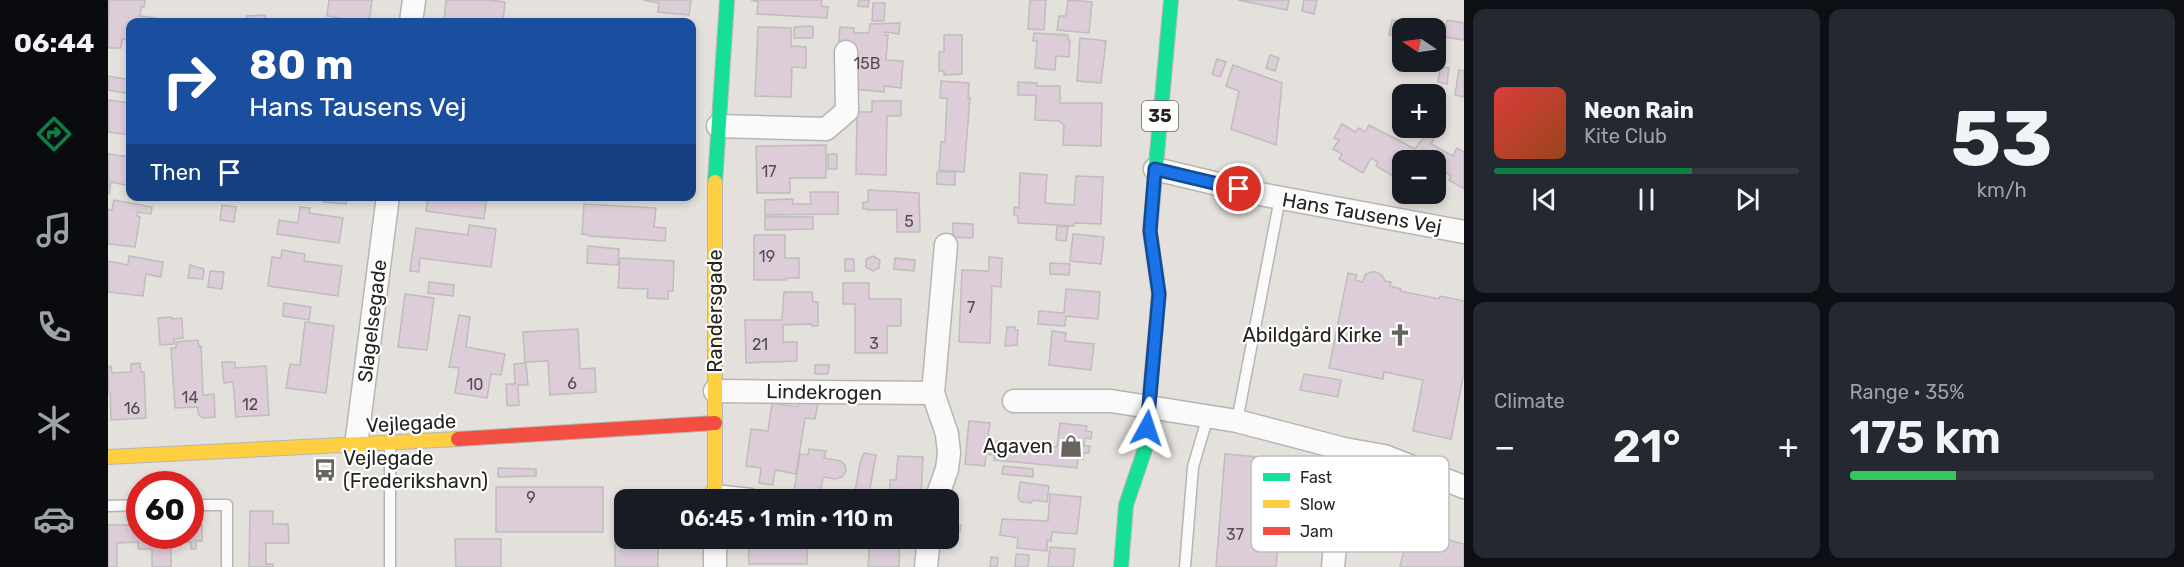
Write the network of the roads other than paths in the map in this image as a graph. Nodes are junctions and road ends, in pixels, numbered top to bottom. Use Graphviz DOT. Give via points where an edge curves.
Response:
graph roads {
  1 [pos="414,0"];
  2 [pos="727,0"];
  3 [pos="1171,0"];
  4 [pos="412,18"];
  5 [pos="846,52"];
  6 [pos="718,126"];
  7 [pos="1155,169"];
  8 [pos="1280,198"];
  9 [pos="387,201"];
  10 [pos="1150,231"];
  11 [pos="1464,232"];
  12 [pos="946,245"];
  13 [pos="1140,259"];
  14 [pos="715,391"];
  15 [pos="933,393"];
  16 [pos="1014,401"];
  17 [pos="1149,406"];
  18 [pos="1208,416"];
  19 [pos="1237,421"];
  20 [pos="715,423"];
  21 [pos="390,444"];
  22 [pos="356,446"];
  23 [pos="1344,449"];
  24 [pos="1343,456"];
  25 [pos="1384,456"];
  26 [pos="108,457"];
  27 [pos="1121,472"];
  28 [pos="1449,481"];
  29 [pos="1464,487"];
  30 [pos="715,489"];
  31 [pos="940,489"];
  32 [pos="204,505"];
  33 [pos="1126,505"];
  34 [pos="108,506"];
  35 [pos="126,506"];
  36 [pos="715,549"];
  37 [pos="928,549"];
  38 [pos="1334,552"];
  39 [pos="227,567"];
  40 [pos="390,567"];
  41 [pos="715,567"];
  42 [pos="926,567"];
  43 [pos="1121,567"];
  44 [pos="1185,567"];
  45 [pos="1333,567"];
  1 -- 4 [label="street"];
  2 -- 6 [label="street, Randersgade"];
  3 -- 7 [label="street, 35"];
  5 -- 6 [label="street" via="847,111 826,129"];
  6 -- 14 [label="street, Randersgade"];
  7 -- 8 [label="street, Hans Tausens Vej"];
  7 -- 10 [label="street, 35"];
  8 -- 11 [label="street, Hans Tausens Vej"];
  8 -- 19 [label="lane"];
  9 -- 22 [label="street, Slagelsegade"];
  10 -- 13 [label="street, 35"];
  10 -- 17 [label="street, 35" via="1159,294"];
  12 -- 15 [label="street"];
  14 -- 15 [label="street, Lindekrogen"];
  14 -- 20 [label="street, Randersgade"];
  15 -- 31 [label="street" via="949,453"];
  16 -- 17 [label="street" via="1111,401"];
  17 -- 18 [label="street"];
  17 -- 33 [label="street, 35" via="1144,449"];
  18 -- 19 [label="street"];
  18 -- 44 [label="lane" via="1193,466"];
  19 -- 23 [label="street"];
  20 -- 21 [label="street, Vejlegade"];
  20 -- 30 [label="street, Randersgade"];
  21 -- 22 [label="street, Vejlegade"];
  21 -- 40 [label="lane"];
  22 -- 26 [label="street, Vejlegade"];
  23 -- 24 [label="street"];
  23 -- 25 [label="street"];
  27 -- 33 [label="street, 35"];
  28 -- 29 [label="street"];
  32 -- 39 [label="lane" via="227,505"];
  33 -- 43 [label="street, 35"];
  34 -- 35 [label="lane"];
  36 -- 41 [label="street"];
  37 -- 42 [label="street"];
  38 -- 45 [label="street"];
}
